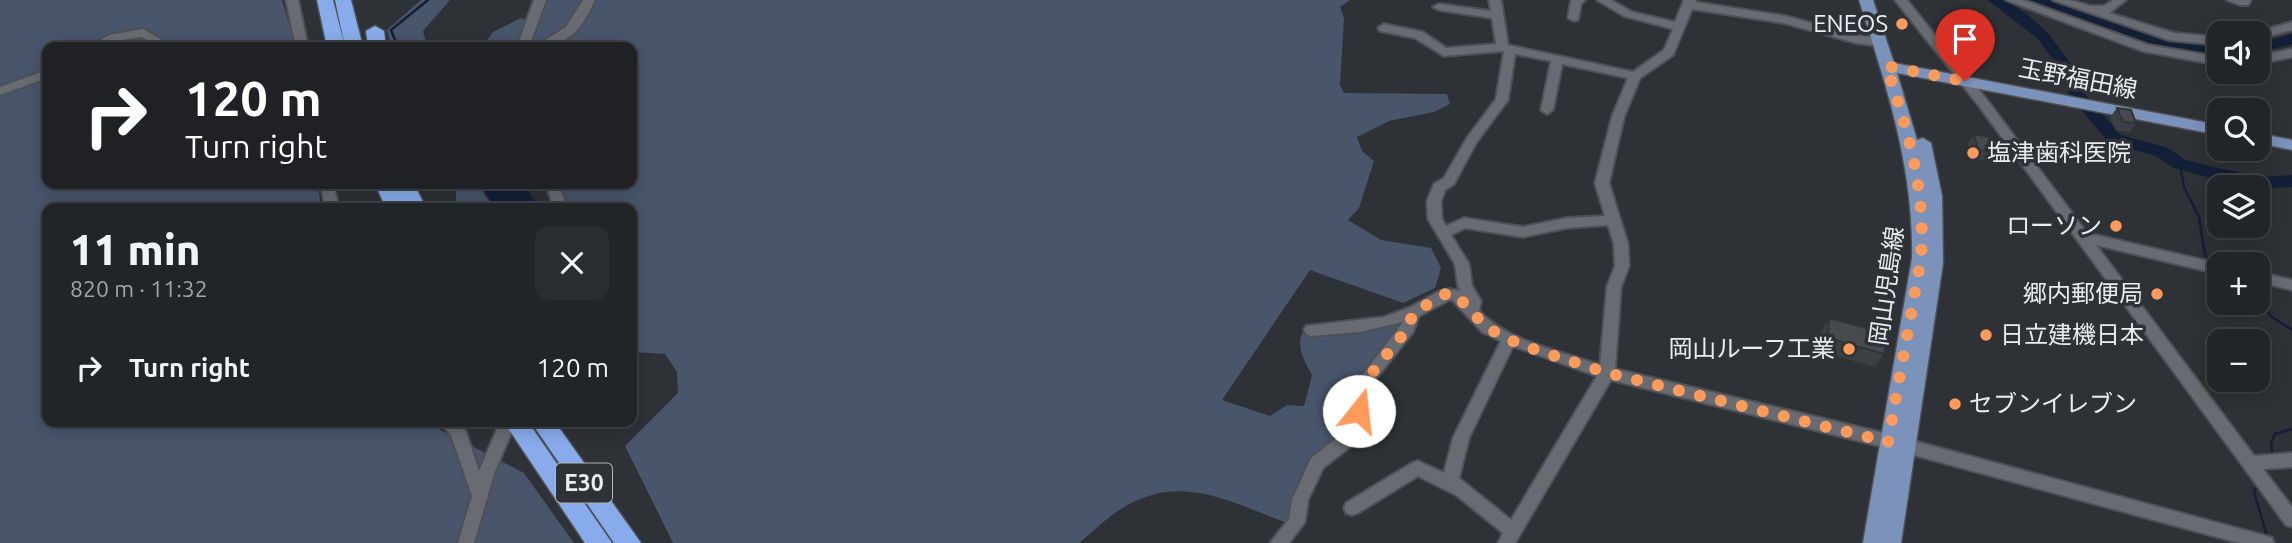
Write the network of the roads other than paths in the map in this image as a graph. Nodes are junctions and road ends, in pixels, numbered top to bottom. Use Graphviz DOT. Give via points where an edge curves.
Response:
graph roads {
  1 [pos="292,0"];
  2 [pos="323,0"];
  3 [pos="343,0"];
  4 [pos="540,0"];
  5 [pos="589,0"];
  6 [pos="1495,0"];
  7 [pos="1579,0"];
  8 [pos="1601,0"];
  9 [pos="1866,0"];
  10 [pos="1877,0"];
  11 [pos="1901,0"];
  12 [pos="2012,0"];
  13 [pos="2120,0"];
  14 [pos="2233,0"];
  15 [pos="2245,0"];
  16 [pos="2067,1"];
  17 [pos="1689,2"];
  18 [pos="1452,5"];
  19 [pos="1439,7"];
  20 [pos="1496,15"];
  21 [pos="1574,18"];
  22 [pos="1879,24"];
  23 [pos="2292,26"];
  24 [pos="1680,27"];
  25 [pos="1384,28"];
  26 [pos="2270,32"];
  27 [pos="2207,40"];
  28 [pos="105,42"];
  29 [pos="159,42"];
  30 [pos="301,42"];
  31 [pos="335,42"];
  32 [pos="353,42"];
  33 [pos="525,42"];
  34 [pos="552,42"];
  35 [pos="1879,42"];
  36 [pos="1506,49"];
  37 [pos="2292,53"];
  38 [pos="2270,58"];
  39 [pos="1557,60"];
  40 [pos="2207,60"];
  41 [pos="1892,67"];
  42 [pos="42,76"];
  43 [pos="1636,76"];
  44 [pos="1965,81"];
  45 [pos="0,91"];
  46 [pos="1547,110"];
  47 [pos="2207,128"];
  48 [pos="2270,140"];
  49 [pos="2292,145"];
  50 [pos="1613,220"];
  51 [pos="1443,233"];
  52 [pos="2084,237"];
  53 [pos="2207,266"];
  54 [pos="2270,280"];
  55 [pos="2292,285"];
  56 [pos="1472,312"];
  57 [pos="1413,313"];
  58 [pos="1311,330"];
  59 [pos="1509,339"];
  60 [pos="1608,373"];
  61 [pos="452,427"];
  62 [pos="506,427"];
  63 [pos="518,427"];
  64 [pos="546,427"];
  65 [pos="1897,444"];
  66 [pos="2280,461"];
  67 [pos="2250,463"];
  68 [pos="1458,488"];
  69 [pos="479,495"];
  70 [pos="1352,508"];
  71 [pos="2292,520"];
  72 [pos="1510,537"];
  73 [pos="1888,542"];
  74 [pos="466,543"];
  75 [pos="599,543"];
  76 [pos="628,543"];
  77 [pos="1278,543"];
  78 [pos="2265,543"];
  1 -- 30 [label="street"];
  2 -- 31 [label="highway"];
  3 -- 32 [label="highway"];
  4 -- 33 [label="street"];
  5 -- 34 [label="street" via="579,25"];
  6 -- 20 [label="street"];
  7 -- 21 [label="street"];
  8 -- 24 [label="street" via="1628,14"];
  9 -- 22 [label="main road, 岡山児島線"];
  10 -- 22 [label="main road, 岡山児島線"];
  11 -- 44 [label="street"];
  12 -- 40 [label="street" via="2146,48"];
  13 -- 16 [label="street" via="2106,10"];
  14 -- 15 [label="street"];
  16 -- 27 [label="street" via="2174,37"];
  17 -- 24 [label="street"];
  17 -- 35 [label="street"];
  18 -- 19 [label="street"];
  18 -- 20 [label="street"];
  20 -- 36 [label="street"];
  22 -- 35 [label="main road, 岡山児島線"];
  22 -- 41 [label="main road, 岡山児島線"];
  23 -- 26 [label="street"];
  24 -- 43 [label="street" via="1669,52"];
  25 -- 36 [label="street" via="1419,35 1444,52"];
  28 -- 29 [label="street" via="143,33"];
  35 -- 41 [label="main road, 岡山児島線"];
  36 -- 39 [label="street"];
  36 -- 51 [label="street" via="1502,100 1433,201"];
  37 -- 38 [label="street"];
  39 -- 43 [label="street"];
  39 -- 46 [label="street"];
  41 -- 44 [label="main road, 玉野福田線"];
  41 -- 65 [label="main road, 岡山児島線" via="1930,168 1929,233"];
  42 -- 45 [label="street"];
  43 -- 50 [label="street" via="1604,166 1602,183"];
  44 -- 47 [label="main road, 玉野福田線"];
  44 -- 52 [label="street"];
  48 -- 49 [label="main road"];
  50 -- 51 [label="street" via="1523,232 1464,223"];
  50 -- 60 [label="street" via="1622,266 1614,287"];
  51 -- 56 [label="street" via="1462,264 1465,286 1474,301"];
  52 -- 53 [label="street"];
  52 -- 67 [label="street"];
  54 -- 55 [label="street"];
  56 -- 57 [label="street" via="1456,295 1447,293"];
  56 -- 59 [label="street" via="1487,328"];
  57 -- 58 [label="street" via="1370,327"];
  57 -- 77 [label="street" via="1408,328 1368,378 1353,435 1317,463 1300,500 1297,522"];
  59 -- 60 [label="street"];
  59 -- 68 [label="street" via="1461,438 1450,480"];
  60 -- 65 [label="street"];
  60 -- 72 [label="street"];
  61 -- 69 [label="street"];
  62 -- 69 [label="street"];
  63 -- 75 [label="highway, E30"];
  64 -- 76 [label="highway, E30"];
  65 -- 73 [label="main road, 岡山児島線"];
  65 -- 78 [label="street"];
  66 -- 67 [label="street"];
  67 -- 71 [label="street"];
  68 -- 70 [label="street" via="1418,468"];
  68 -- 72 [label="street" via="1489,508"];
  69 -- 74 [label="street"];
}
